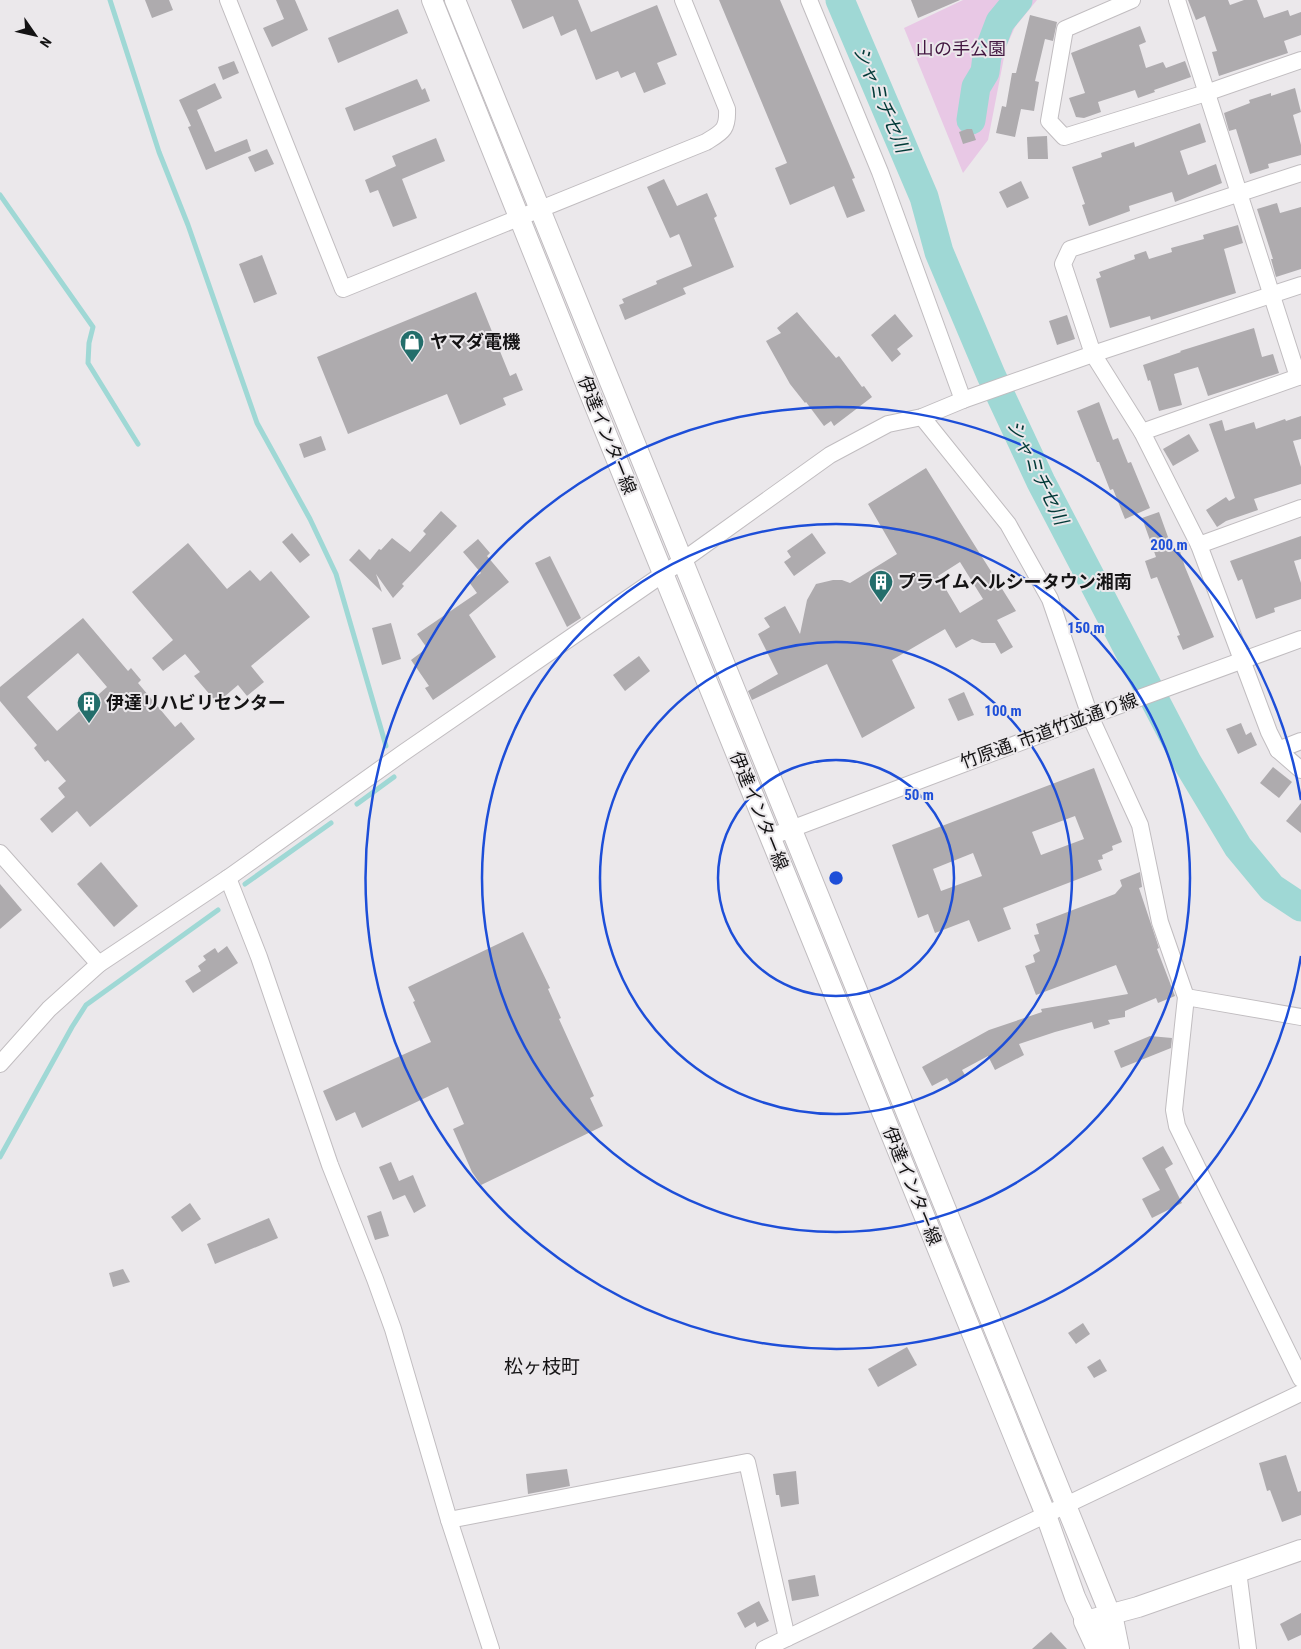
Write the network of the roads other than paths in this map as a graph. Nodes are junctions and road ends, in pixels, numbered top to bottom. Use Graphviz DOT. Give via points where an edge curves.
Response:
graph roads {
  1 [pos="228,0"];
  2 [pos="432,0"];
  3 [pos="455,0"];
  4 [pos="683,0"];
  5 [pos="809,0"];
  6 [pos="1132,0"];
  7 [pos="1177,0"];
  8 [pos="1301,60"];
  9 [pos="1206,92"];
  10 [pos="1301,173"];
  11 [pos="1240,193"];
  12 [pos="539,209"];
  13 [pos="519,218"];
  14 [pos="1301,285"];
  15 [pos="1271,294"];
  16 [pos="1094,354"];
  17 [pos="1299,377"];
  18 [pos="969,398"];
  19 [pos="922,417"];
  20 [pos="1142,432"];
  21 [pos="1301,508"];
  22 [pos="1199,545"];
  23 [pos="682,561"];
  24 [pos="663,573"];
  25 [pos="1301,639"];
  26 [pos="1242,661"];
  27 [pos="1090,716"];
  28 [pos="1301,741"];
  29 [pos="1278,750"];
  30 [pos="1301,770"];
  31 [pos="791,828"];
  32 [pos="770,837"];
  33 [pos="0,853"];
  34 [pos="228,878"];
  35 [pos="99,964"];
  36 [pos="1186,997"];
  37 [pos="1301,1017"];
  38 [pos="0,1064"];
  39 [pos="1301,1379"];
  40 [pos="1301,1393"];
  41 [pos="1065,1506"];
  42 [pos="1046,1515"];
  43 [pos="449,1520"];
  44 [pos="1301,1550"];
  45 [pos="1238,1572"];
  46 [pos="1110,1614"];
  47 [pos="1086,1621"];
  48 [pos="787,1638"];
  49 [pos="491,1649"];
  50 [pos="764,1649"];
  51 [pos="1098,1649"];
  52 [pos="1117,1649"];
  53 [pos="1248,1649"];
  1 -- 13 [label="street" via="343,289"];
  2 -- 13 [label="main road, 伊達インター線"];
  3 -- 12 [label="main road, 伊達インター線"];
  4 -- 12 [label="street" via="727,109 728,121 722,132 706,142"];
  5 -- 18 [label="street"];
  6 -- 9 [label="street" via="1065,29 1049,121 1064,137"];
  7 -- 9 [label="street"];
  8 -- 9 [label="street"];
  9 -- 11 [label="street"];
  10 -- 11 [label="street"];
  11 -- 15 [label="street"];
  11 -- 16 [label="street" via="1070,249 1063,264"];
  12 -- 13 [label="street"];
  12 -- 23 [label="main road, 伊達インター線"];
  13 -- 24 [label="main road, 伊達インター線"];
  14 -- 15 [label="street"];
  15 -- 16 [label="street"];
  15 -- 17 [label="street"];
  16 -- 18 [label="street"];
  16 -- 20 [label="street"];
  17 -- 20 [label="street"];
  18 -- 19 [label="street"];
  19 -- 23 [label="street" via="888,424 830,455"];
  19 -- 27 [label="street" via="1018,541 1050,599"];
  20 -- 22 [label="street"];
  21 -- 22 [label="street"];
  22 -- 26 [label="street"];
  23 -- 24 [label="street"];
  23 -- 31 [label="main road, 伊達インター線"];
  24 -- 32 [label="main road, 伊達インター線"];
  24 -- 34 [label="street"];
  25 -- 26 [label="street, 竹原通, 市道竹並通り線"];
  26 -- 27 [label="street, 竹原通, 市道竹並通り線"];
  26 -- 29 [label="street"];
  27 -- 31 [label="street, 竹原通, 市道竹並通り線"];
  27 -- 36 [label="street" via="1140,825 1160,922"];
  28 -- 29 [label="street"];
  29 -- 30 [label="street"];
  31 -- 32 [label="street, 竹原通, 市道竹並通り線"];
  31 -- 41 [label="main road, 伊達インター線"];
  32 -- 42 [label="main road, 伊達インター線"];
  33 -- 35 [label="street"];
  34 -- 35 [label="street"];
  34 -- 43 [label="street" via="259,957 330,1166 387,1312"];
  35 -- 38 [label="street" via="49,1009"];
  36 -- 37 [label="street"];
  36 -- 39 [label="street" via="1174,1110 1177,1126"];
  40 -- 41 [label="street"];
  41 -- 42 [label="street"];
  41 -- 46 [label="main road, 伊達インター線"];
  42 -- 47 [label="main road, 伊達インター線"];
  42 -- 48 [label="street"];
  43 -- 48 [label="street" via="747,1462"];
  43 -- 49 [label="street"];
  44 -- 45 [label="main road"];
  45 -- 46 [label="main road"];
  45 -- 53 [label="street"];
  46 -- 47 [label="main road"];
  46 -- 52 [label="highway"];
  47 -- 51 [label="highway"];
  48 -- 50 [label="street"];
}
